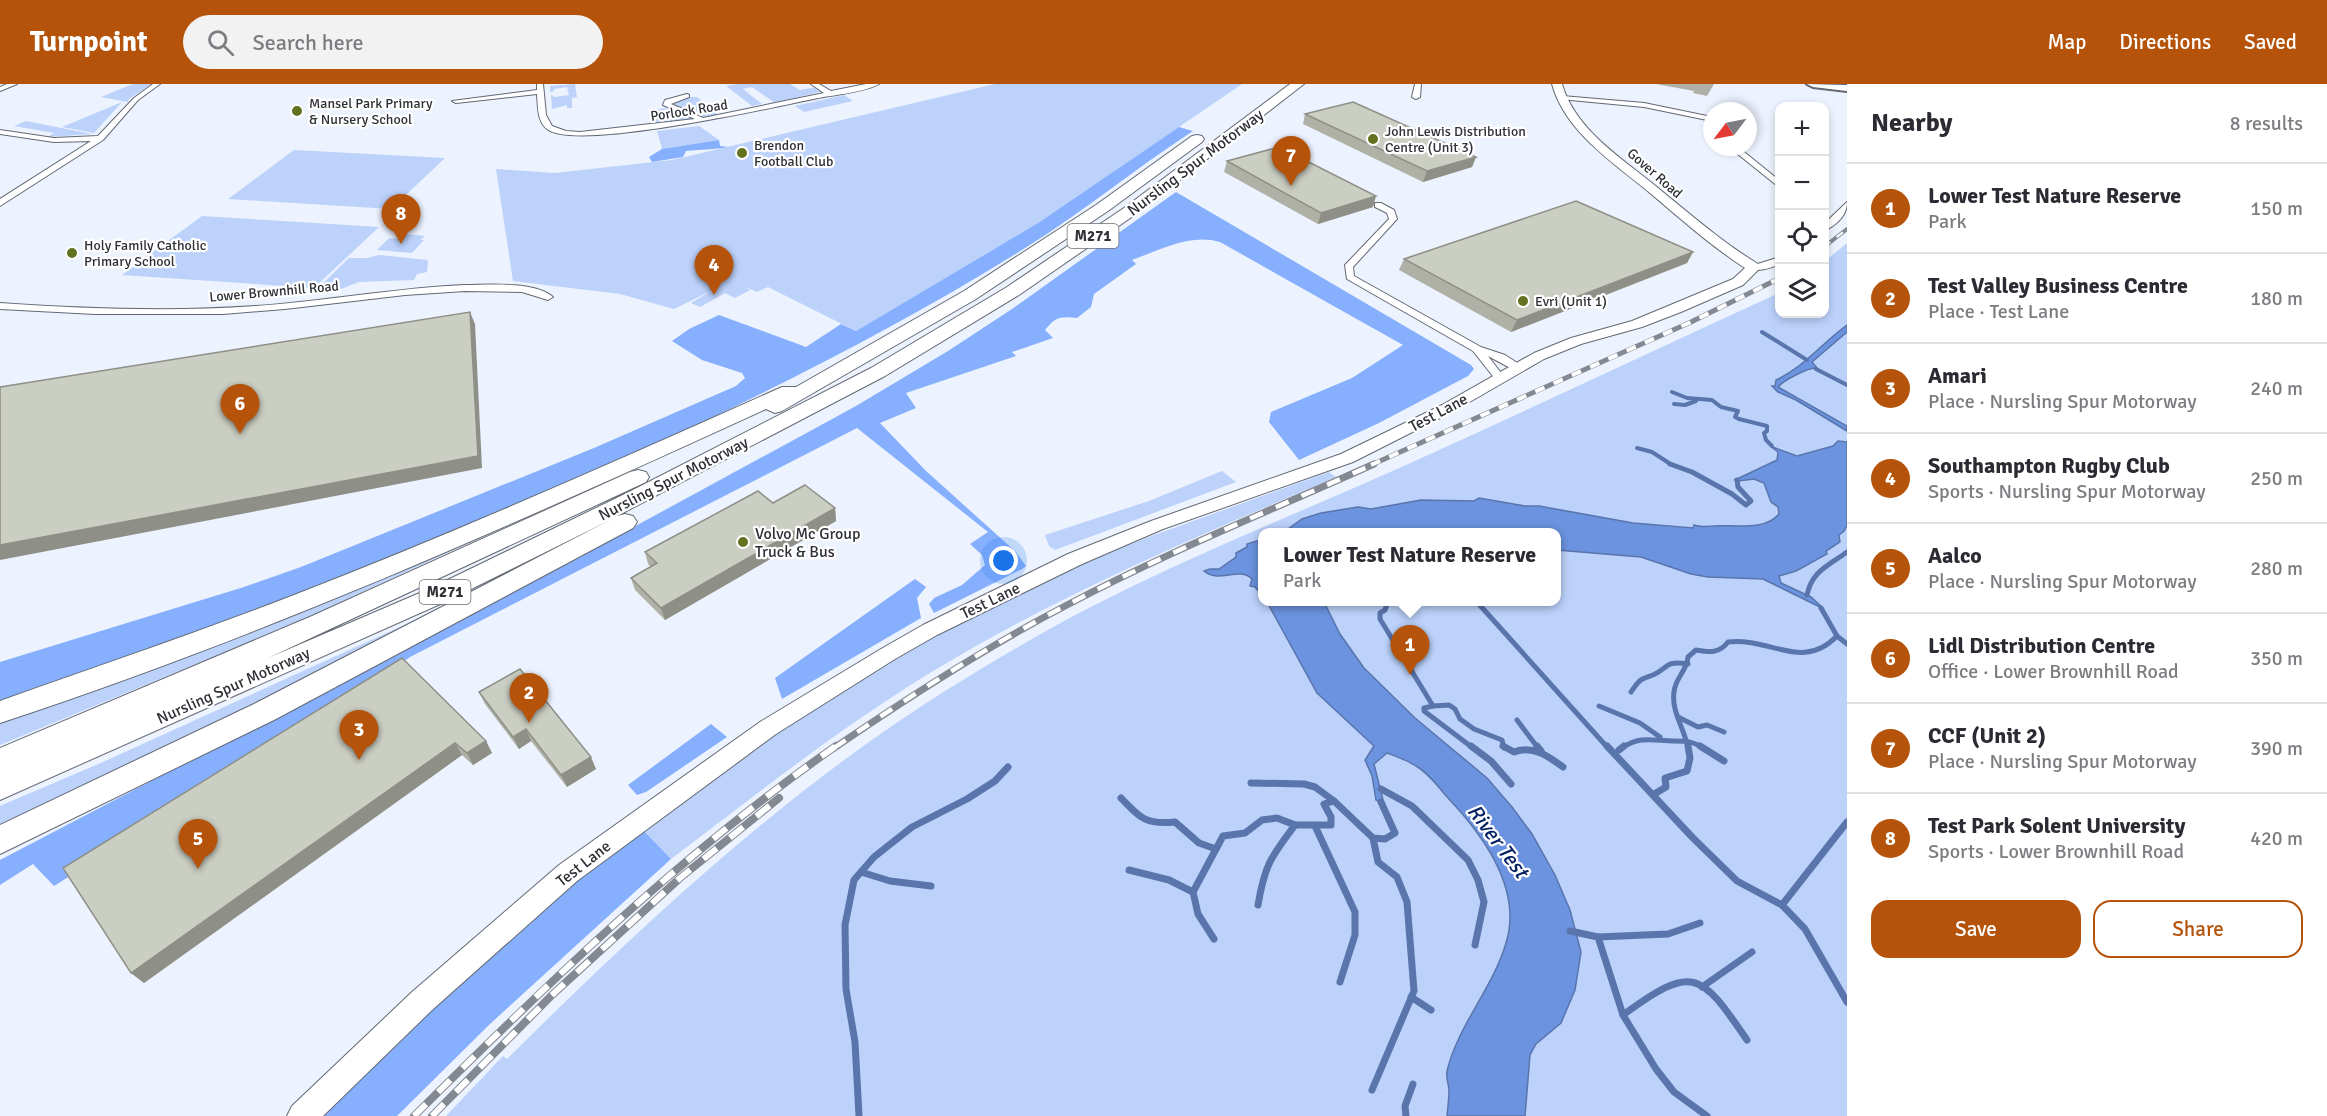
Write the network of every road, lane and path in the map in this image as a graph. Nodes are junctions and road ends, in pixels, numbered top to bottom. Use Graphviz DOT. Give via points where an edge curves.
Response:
graph roads {
  1 [pos="14,84"];
  2 [pos="157,84"];
  3 [pos="814,84"];
  4 [pos="876,84"];
  5 [pos="1298,84"];
  6 [pos="1418,84"];
  7 [pos="1557,84"];
  8 [pos="1813,84"];
  9 [pos="1821,84"];
  10 [pos="540,88"];
  11 [pos="0,89"];
  12 [pos="1845,89"];
  13 [pos="831,94"];
  14 [pos="687,96"];
  15 [pos="1416,97"];
  16 [pos="1562,99"];
  17 [pos="456,101"];
  18 [pos="1229,116"];
  19 [pos="1703,117"];
  20 [pos="701,121"];
  21 [pos="0,132"];
  22 [pos="100,138"];
  23 [pos="1744,156"];
  24 [pos="1775,183"];
  25 [pos="0,203"];
  26 [pos="1378,205"];
  27 [pos="1847,205"];
  28 [pos="1829,222"];
  29 [pos="1775,262"];
  30 [pos="1753,267"];
  31 [pos="548,297"];
  32 [pos="0,306"];
  33 [pos="1477,349"];
  34 [pos="869,365"];
  35 [pos="1518,368"];
  36 [pos="1500,378"];
  37 [pos="0,712"];
  38 [pos="0,761"];
  39 [pos="0,787"];
  40 [pos="0,840"];
  41 [pos="302,1116"];
  1 -- 11 [label="street"];
  2 -- 22 [label="street" via="136,99"];
  3 -- 13 [label="street"];
  4 -- 13 [label="street, Porlock Road"];
  5 -- 34 [label="highway, Nursling Spur Motorway / M271" via="1130,211 1013,291"];
  6 -- 15 [label="street"];
  7 -- 16 [label="street, Gover Road"];
  8 -- 12 [label="main road"];
  9 -- 12 [label="main road"];
  10 -- 17 [label="street"];
  10 -- 20 [label="street, Porlock Road" via="544,123 566,133"];
  13 -- 20 [label="street, Porlock Road"];
  14 -- 20 [label="street" via="673,97 668,102 670,108"];
  16 -- 19 [label="street" via="1644,105"];
  16 -- 30 [label="street, Gover Road" via="1597,143 1720,246"];
  18 -- 34 [label="highway, Nursling Spur Motorway / M271" via="1102,208"];
  21 -- 22 [label="street" via="54,141"];
  22 -- 25 [label="street"];
  23 -- 24 [label="street"];
  26 -- 33 [label="street" via="1391,212 1393,219 1348,267 1350,277"];
  27 -- 28 [label="street"];
  29 -- 30 [label="street, Test Lane"];
  30 -- 35 [label="street, Test Lane" via="1738,282 1677,309 1560,347"];
  31 -- 32 [label="street, Lower Brownhill Road" via="526,289 469,287 255,309 124,311"];
  33 -- 35 [label="street"];
  33 -- 36 [label="street"];
  34 -- 37 [label="highway, M271" via="343,586"];
  34 -- 38 [label="highway, Nursling Spur Motorway / M271" via="510,538 197,679"];
  34 -- 39 [label="highway, Nursling Spur Motorway / M271" via="637,497 438,595"];
  34 -- 40 [label="highway, M271" via="784,433 543,566 264,712"];
  35 -- 36 [label="street, Test Lane"];
  36 -- 41 [label="street, Test Lane" via="1347,458 1157,525 1075,559 930,630 858,673 758,735 568,873 422,1001"];
}
